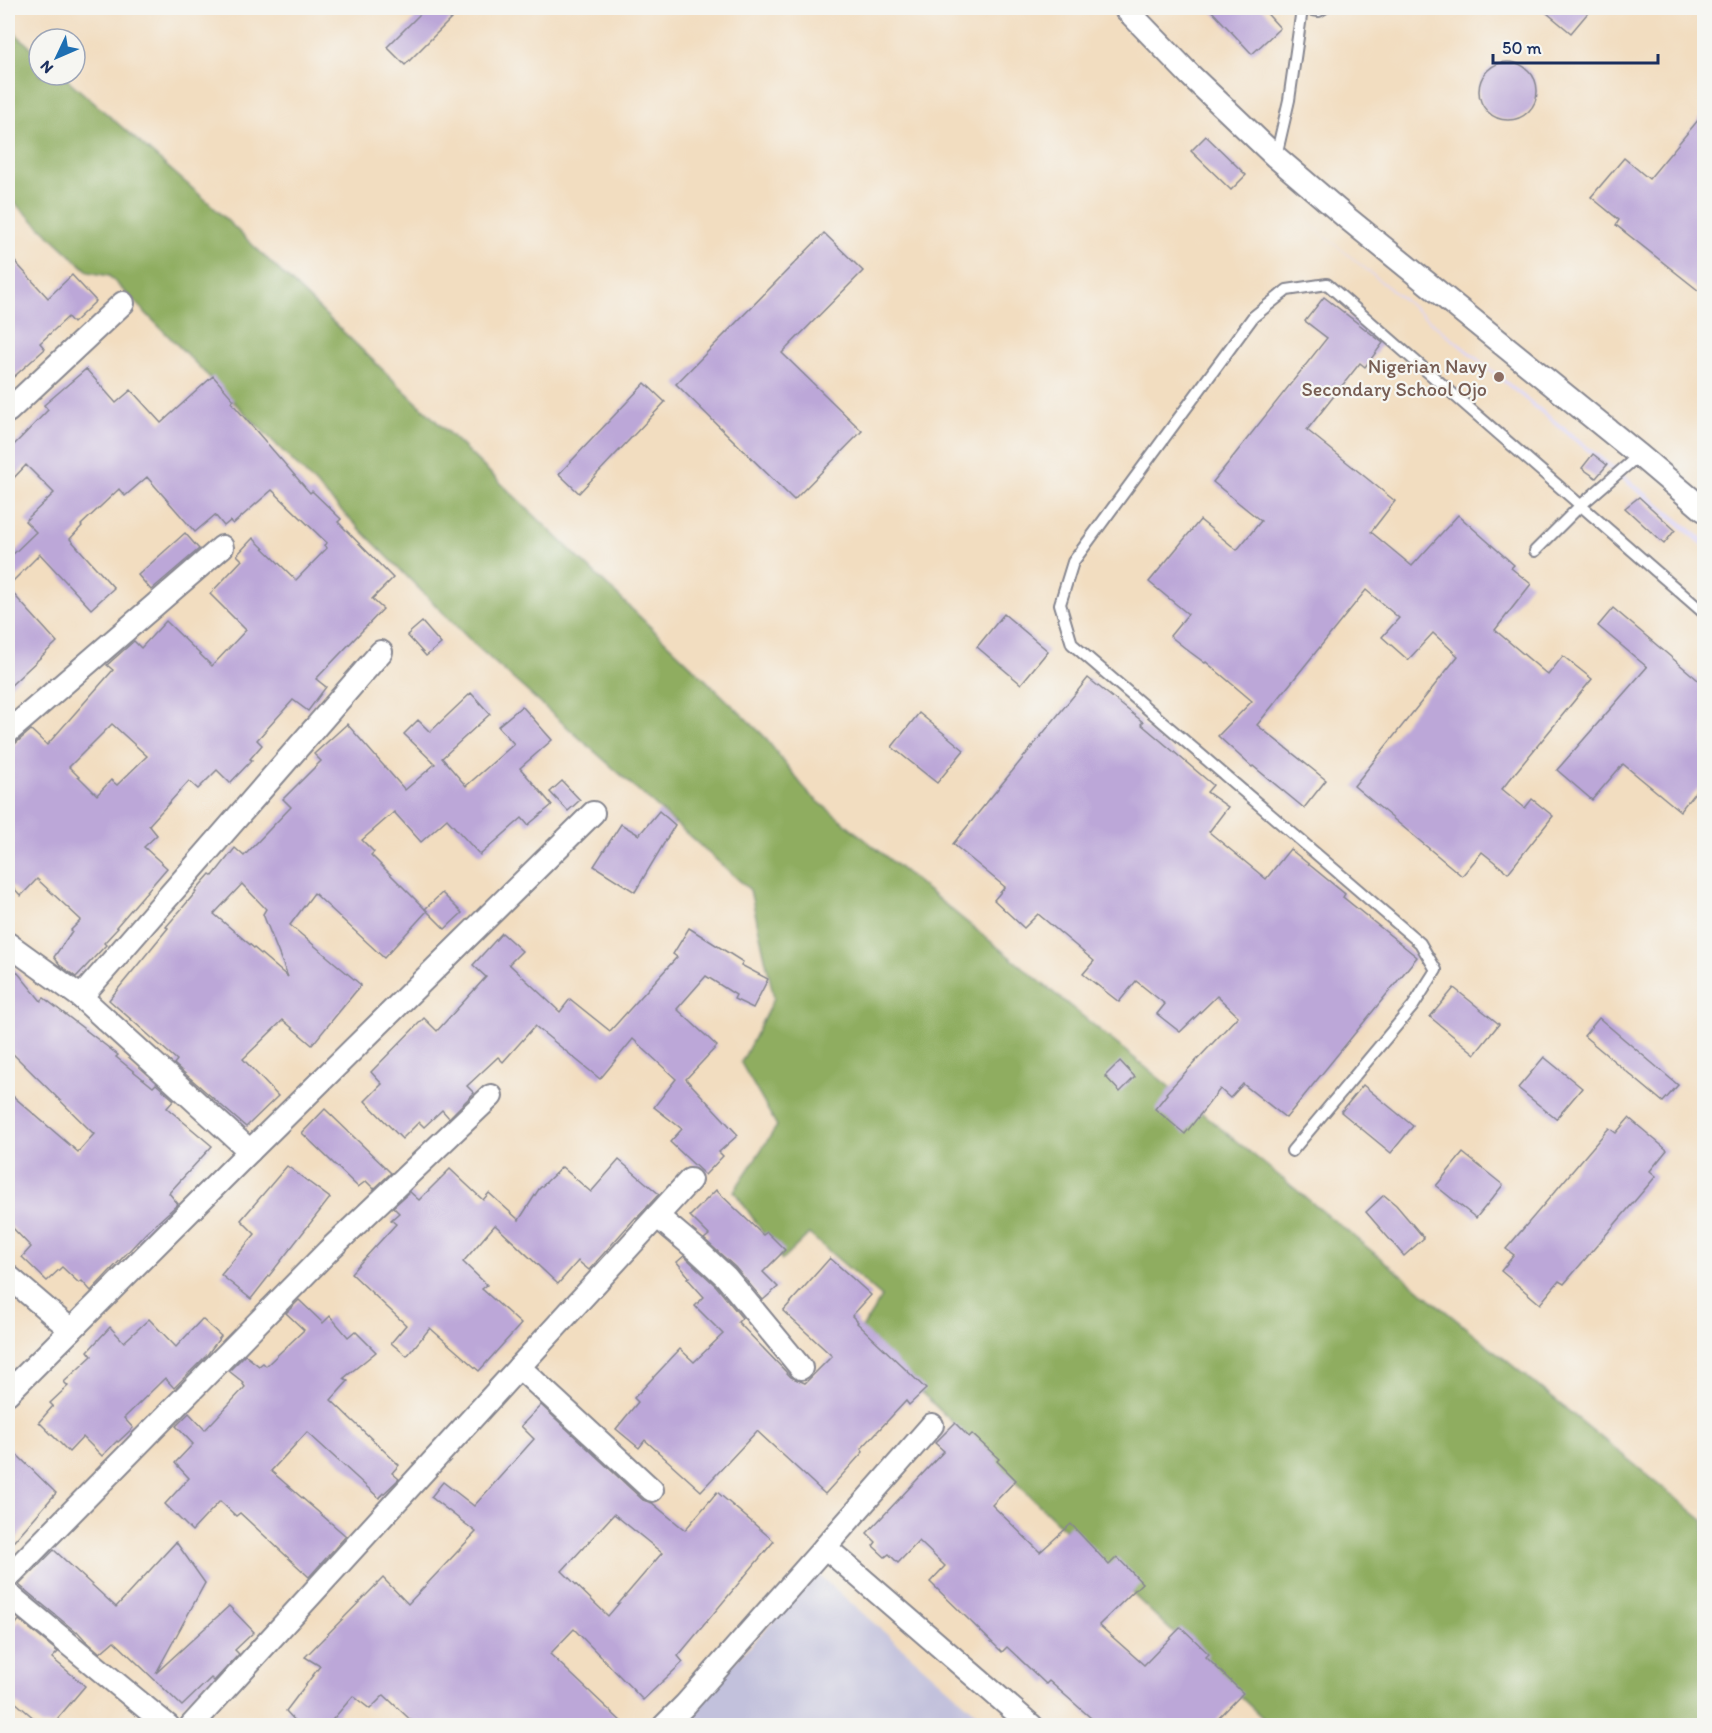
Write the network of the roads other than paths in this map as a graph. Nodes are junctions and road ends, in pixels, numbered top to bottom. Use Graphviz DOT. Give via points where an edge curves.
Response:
graph roads {
  1 [pos="1125,8"];
  2 [pos="1301,8"];
  3 [pos="1324,8"];
  4 [pos="1276,157"];
  5 [pos="123,303"];
  6 [pos="8,411"];
  7 [pos="1639,455"];
  8 [pos="1580,506"];
  9 [pos="1704,510"];
  10 [pos="222,547"];
  11 [pos="1535,551"];
  12 [pos="1704,613"];
  13 [pos="381,652"];
  14 [pos="8,732"];
  15 [pos="593,813"];
  16 [pos="8,944"];
  17 [pos="81,997"];
  18 [pos="491,1096"];
  19 [pos="249,1151"];
  20 [pos="1292,1151"];
  21 [pos="690,1180"];
  22 [pos="657,1216"];
  23 [pos="8,1276"];
  24 [pos="71,1330"];
  25 [pos="519,1367"];
  26 [pos="801,1368"];
  27 [pos="8,1393"];
  28 [pos="932,1425"];
  29 [pos="652,1490"];
  30 [pos="825,1547"];
  31 [pos="8,1577"];
  32 [pos="8,1594"];
  33 [pos="168,1725"];
  34 [pos="190,1725"];
  35 [pos="664,1725"];
  36 [pos="1032,1725"];
  1 -- 4 [label="street"];
  2 -- 3 [label="lane"];
  2 -- 4 [label="lane" via="1289,100"];
  4 -- 7 [label="street"];
  5 -- 6 [label="street"];
  7 -- 8 [label="lane"];
  7 -- 9 [label="street"];
  8 -- 11 [label="lane"];
  8 -- 12 [label="lane"];
  8 -- 20 [label="lane" via="1327,284 1287,290 1253,317 1073,562 1060,604 1072,644 1420,943 1437,970 1413,1006"];
  10 -- 14 [label="street"];
  13 -- 17 [label="street"];
  15 -- 19 [label="street"];
  16 -- 17 [label="street"];
  17 -- 19 [label="street"];
  18 -- 31 [label="street" via="328,1251"];
  19 -- 24 [label="street"];
  21 -- 22 [label="street"];
  22 -- 25 [label="street"];
  22 -- 26 [label="street" via="726,1278"];
  23 -- 24 [label="street"];
  24 -- 27 [label="street"];
  25 -- 29 [label="street"];
  25 -- 34 [label="street"];
  28 -- 30 [label="street"];
  30 -- 35 [label="street"];
  30 -- 36 [label="street"];
  32 -- 33 [label="street"];
}
